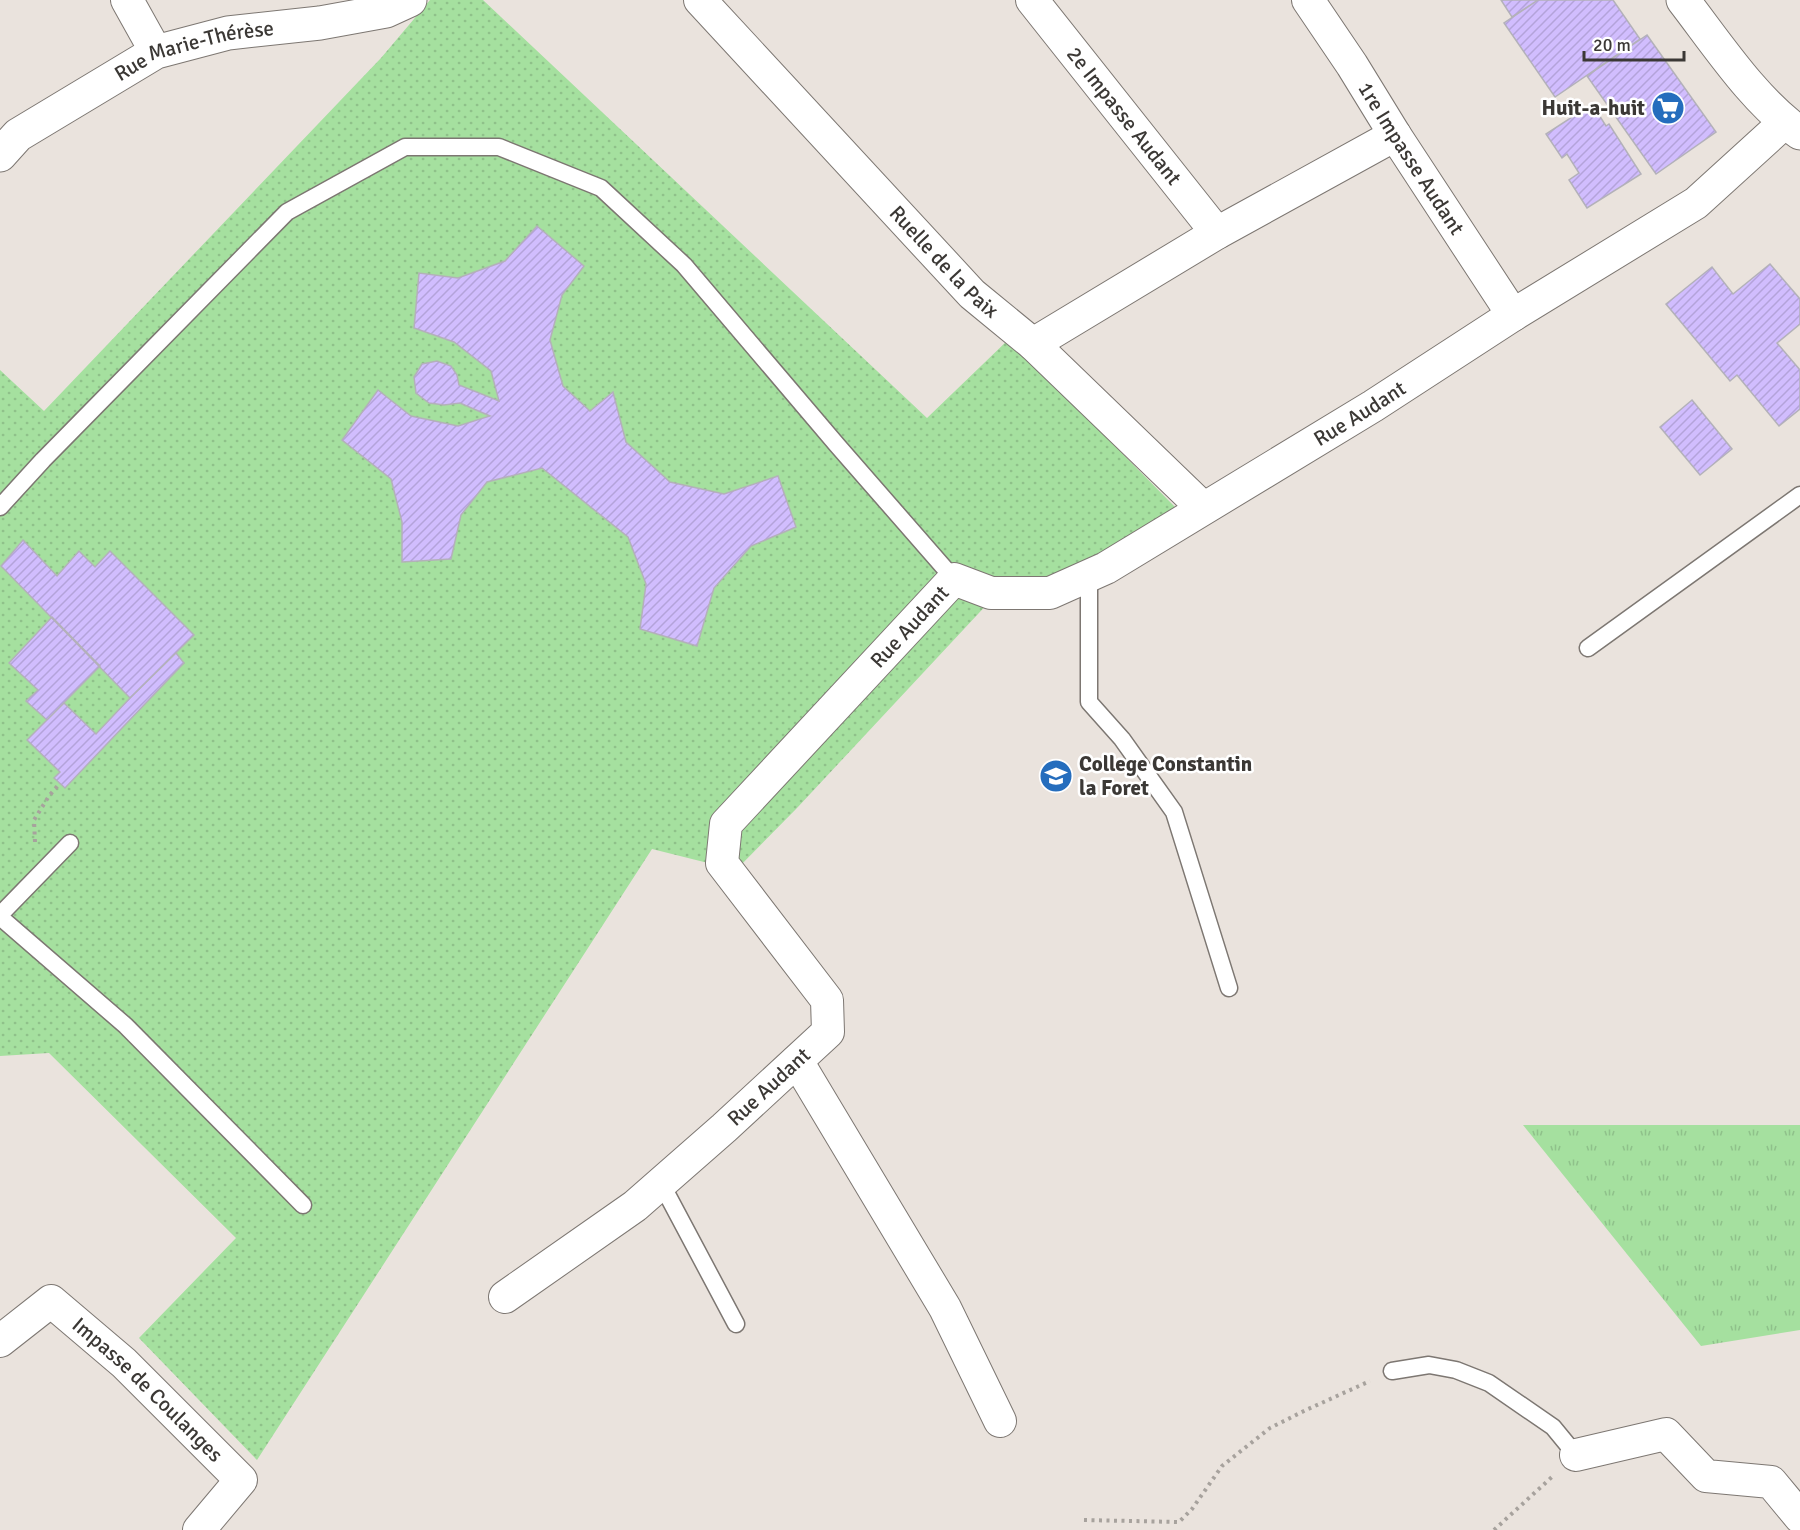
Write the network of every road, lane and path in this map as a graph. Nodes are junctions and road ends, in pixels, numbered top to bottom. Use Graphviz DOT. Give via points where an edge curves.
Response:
graph roads {
  1 [pos="127,0"];
  2 [pos="700,0"];
  3 [pos="1032,0"];
  4 [pos="1308,0"];
  5 [pos="1683,0"];
  6 [pos="393,4"];
  7 [pos="156,52"];
  8 [pos="1793,128"];
  9 [pos="1395,135"];
  10 [pos="0,155"];
  11 [pos="1217,233"];
  12 [pos="1513,315"];
  13 [pos="1033,344"];
  14 [pos="1800,495"];
  15 [pos="0,507"];
  16 [pos="1203,508"];
  17 [pos="1089,575"];
  18 [pos="954,579"];
  19 [pos="1588,648"];
  20 [pos="60,783"];
  21 [pos="34,820"];
  22 [pos="70,843"];
  23 [pos="0,916"];
  24 [pos="1229,988"];
  25 [pos="797,1061"];
  26 [pos="661,1183"];
  27 [pos="303,1205"];
  28 [pos="505,1297"];
  29 [pos="736,1324"];
  30 [pos="0,1341"];
  31 [pos="1392,1371"];
  32 [pos="1000,1421"];
  33 [pos="1576,1455"];
  34 [pos="1800,1517"];
  35 [pos="1084,1520"];
  36 [pos="199,1530"];
  37 [pos="1494,1530"];
  1 -- 7 [label="street"];
  2 -- 13 [label="street, Ruelle de la Paix" via="972,294"];
  3 -- 11 [label="street, 2e Impasse Audant"];
  4 -- 9 [label="street, 1re Impasse Audant"];
  5 -- 8 [label="street" via="1753,90"];
  6 -- 7 [label="street, Rue Marie-Thérèse" via="320,23 228,33"];
  7 -- 10 [label="street, Rue Marie-Thérèse" via="18,135"];
  8 -- 12 [label="street, Rue Audant" via="1696,203"];
  9 -- 11 [label="street"];
  9 -- 12 [label="street, 1re Impasse Audant"];
  11 -- 13 [label="street"];
  12 -- 16 [label="street, Rue Audant" via="1373,406"];
  13 -- 16 [label="street, Ruelle de la Paix"];
  14 -- 19 [label="lane"];
  15 -- 18 [label="lane" via="287,212 405,147 499,147 602,188 684,265"];
  16 -- 17 [label="street, Rue Audant"];
  17 -- 18 [label="street, Rue Audant" via="1050,593 991,593"];
  17 -- 24 [label="lane" via="1089,702 1122,739 1174,812"];
  18 -- 25 [label="street, Rue Audant" via="726,824 722,863 827,1000 828,1032"];
  20 -- 21 [label="path"];
  22 -- 23 [label="lane"];
  23 -- 27 [label="lane" via="126,1026"];
  25 -- 26 [label="street, Rue Audant"];
  25 -- 32 [label="street" via="945,1308"];
  26 -- 28 [label="street, Rue Audant" via="635,1206"];
  26 -- 29 [label="lane"];
  30 -- 36 [label="street, Impasse de Coulanges" via="51,1301 124,1363 241,1480"];
  31 -- 33 [label="lane" via="1429,1365 1489,1383 1553,1427"];
  31 -- 35 [label="path" via="1270,1428 1222,1466 1179,1522"];
  33 -- 34 [label="street" via="1666,1434 1706,1476 1771,1482"];
  33 -- 37 [label="path"];
}
